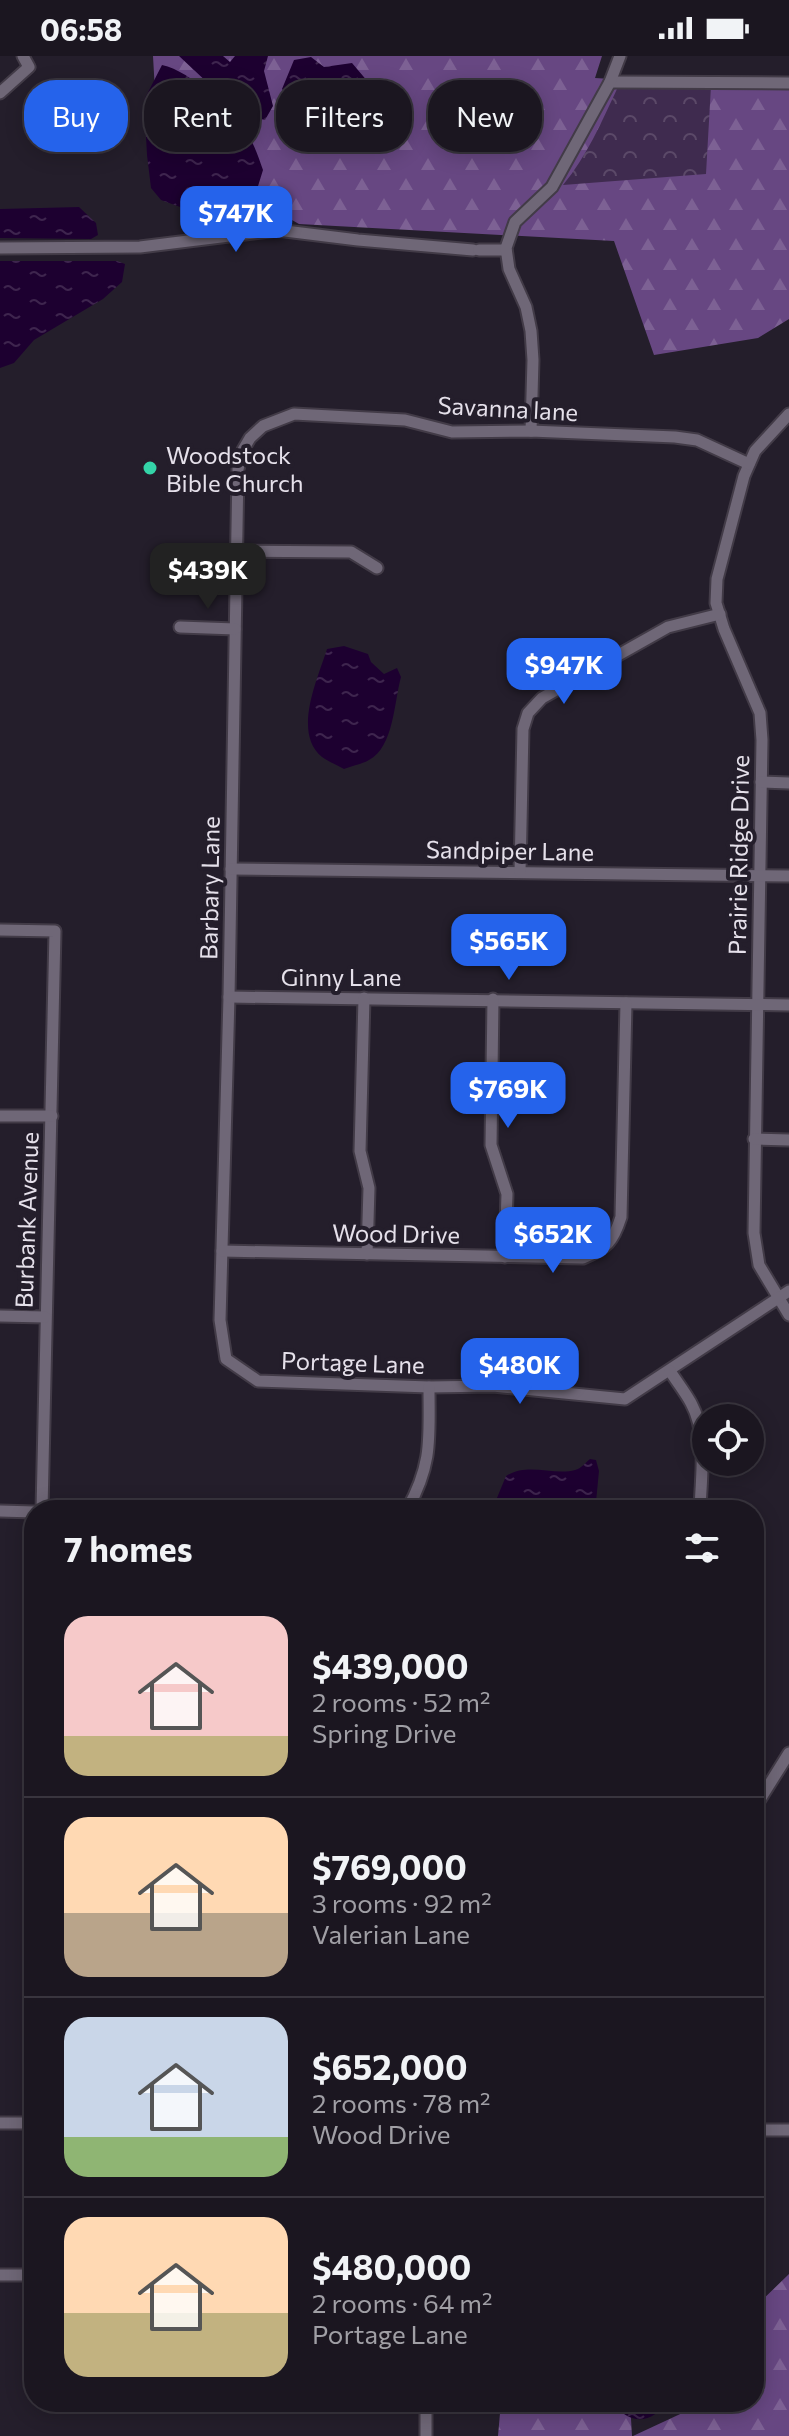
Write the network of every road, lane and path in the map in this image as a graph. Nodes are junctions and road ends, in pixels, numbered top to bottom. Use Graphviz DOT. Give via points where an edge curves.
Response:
graph roads {
  1 [pos="23,56"];
  2 [pos="620,56"];
  3 [pos="610,82"];
  4 [pos="789,83"];
  5 [pos="0,93"];
  6 [pos="0,248"];
  7 [pos="506,250"];
  8 [pos="789,414"];
  9 [pos="263,426"];
  10 [pos="531,431"];
  11 [pos="749,464"];
  12 [pos="237,551"];
  13 [pos="377,568"];
  14 [pos="720,614"];
  15 [pos="180,627"];
  16 [pos="235,629"];
  17 [pos="761,782"];
  18 [pos="789,783"];
  19 [pos="231,869"];
  20 [pos="520,872"];
  21 [pos="759,876"];
  22 [pos="789,876"];
  23 [pos="0,930"];
  24 [pos="229,997"];
  25 [pos="364,998"];
  26 [pos="493,999"];
  27 [pos="626,1003"];
  28 [pos="756,1004"];
  29 [pos="789,1005"];
  30 [pos="0,1116"];
  31 [pos="52,1116"];
  32 [pos="754,1139"];
  33 [pos="789,1140"];
  34 [pos="222,1251"];
  35 [pos="367,1254"];
  36 [pos="505,1257"];
  37 [pos="789,1291"];
  38 [pos="778,1299"];
  39 [pos="789,1315"];
  40 [pos="0,1316"];
  41 [pos="45,1317"];
  42 [pos="226,1359"];
  43 [pos="670,1371"];
  44 [pos="429,1387"];
  45 [pos="42,1500"];
  46 [pos="413,1500"];
  47 [pos="700,1500"];
  48 [pos="0,1511"];
  49 [pos="24,1512"];
  50 [pos="789,1753"];
  51 [pos="764,1793"];
  52 [pos="0,2123"];
  53 [pos="24,2123"];
  54 [pos="764,2130"];
  55 [pos="789,2130"];
  56 [pos="0,2275"];
  57 [pos="24,2275"];
  58 [pos="426,2412"];
  59 [pos="426,2436"];
  1 -- 5 [label="street" via="29,67"];
  2 -- 3 [label="street"];
  3 -- 4 [label="street"];
  3 -- 7 [label="street" via="552,187 515,222"];
  6 -- 7 [label="street" via="140,247 277,230"];
  7 -- 10 [label="street" via="531,331"];
  8 -- 11 [label="street, Prairie Ridge Drive"];
  9 -- 10 [label="street, Savanna lane" via="294,414 405,420 452,432"];
  9 -- 12 [label="street, Barbary Lane" via="243,450 238,469"];
  10 -- 11 [label="street, Savanna lane" via="697,440"];
  11 -- 14 [label="street, Prairie Ridge Drive" via="717,579"];
  12 -- 13 [label="street" via="351,552"];
  12 -- 16 [label="street, Barbary Lane"];
  14 -- 17 [label="street, Prairie Ridge Drive" via="760,713"];
  14 -- 20 [label="street" via="668,627 542,698 528,713 523,729"];
  15 -- 16 [label="street"];
  16 -- 19 [label="street, Barbary Lane"];
  17 -- 18 [label="street"];
  17 -- 21 [label="street, Prairie Ridge Drive"];
  19 -- 20 [label="street, Sandpiper Lane"];
  19 -- 24 [label="street, Barbary Lane"];
  20 -- 21 [label="street, Sandpiper Lane"];
  21 -- 22 [label="street, Sandpiper Lane"];
  21 -- 28 [label="street, Prairie Ridge Drive"];
  23 -- 31 [label="street, Burbank Avenue" via="55,931"];
  24 -- 25 [label="street, Ginny Lane"];
  24 -- 34 [label="street, Barbary Lane"];
  25 -- 26 [label="street, Ginny Lane"];
  25 -- 35 [label="street" via="360,1151 369,1188"];
  26 -- 27 [label="street, Ginny Lane"];
  26 -- 36 [label="street" via="491,1145 507,1194"];
  27 -- 28 [label="street, Ginny Lane"];
  27 -- 36 [label="street, Wood Drive" via="621,1217 614,1237 601,1251 583,1258"];
  28 -- 29 [label="street, Ginny Lane"];
  28 -- 32 [label="street, Prairie Ridge Drive"];
  30 -- 31 [label="street"];
  31 -- 41 [label="street, Burbank Avenue"];
  32 -- 33 [label="street"];
  32 -- 38 [label="street, Prairie Ridge Drive" via="754,1233 759,1265"];
  34 -- 35 [label="street, Wood Drive"];
  34 -- 42 [label="street, Barbary Lane" via="220,1320"];
  35 -- 36 [label="street, Wood Drive"];
  37 -- 38 [label="street, Portage Lane"];
  38 -- 39 [label="street, Prairie Ridge Drive"];
  38 -- 43 [label="street, Portage Lane"];
  40 -- 41 [label="street"];
  41 -- 45 [label="street, Burbank Avenue"];
  42 -- 44 [label="street, Portage Lane" via="258,1381"];
  43 -- 44 [label="street, Portage Lane" via="625,1399 493,1386"];
  43 -- 47 [label="street" via="698,1422"];
  44 -- 46 [label="street" via="429,1451"];
  48 -- 49 [label="street"];
  50 -- 51 [label="street"];
  52 -- 53 [label="street"];
  54 -- 55 [label="street"];
  56 -- 57 [label="street"];
  58 -- 59 [label="street"];
}
